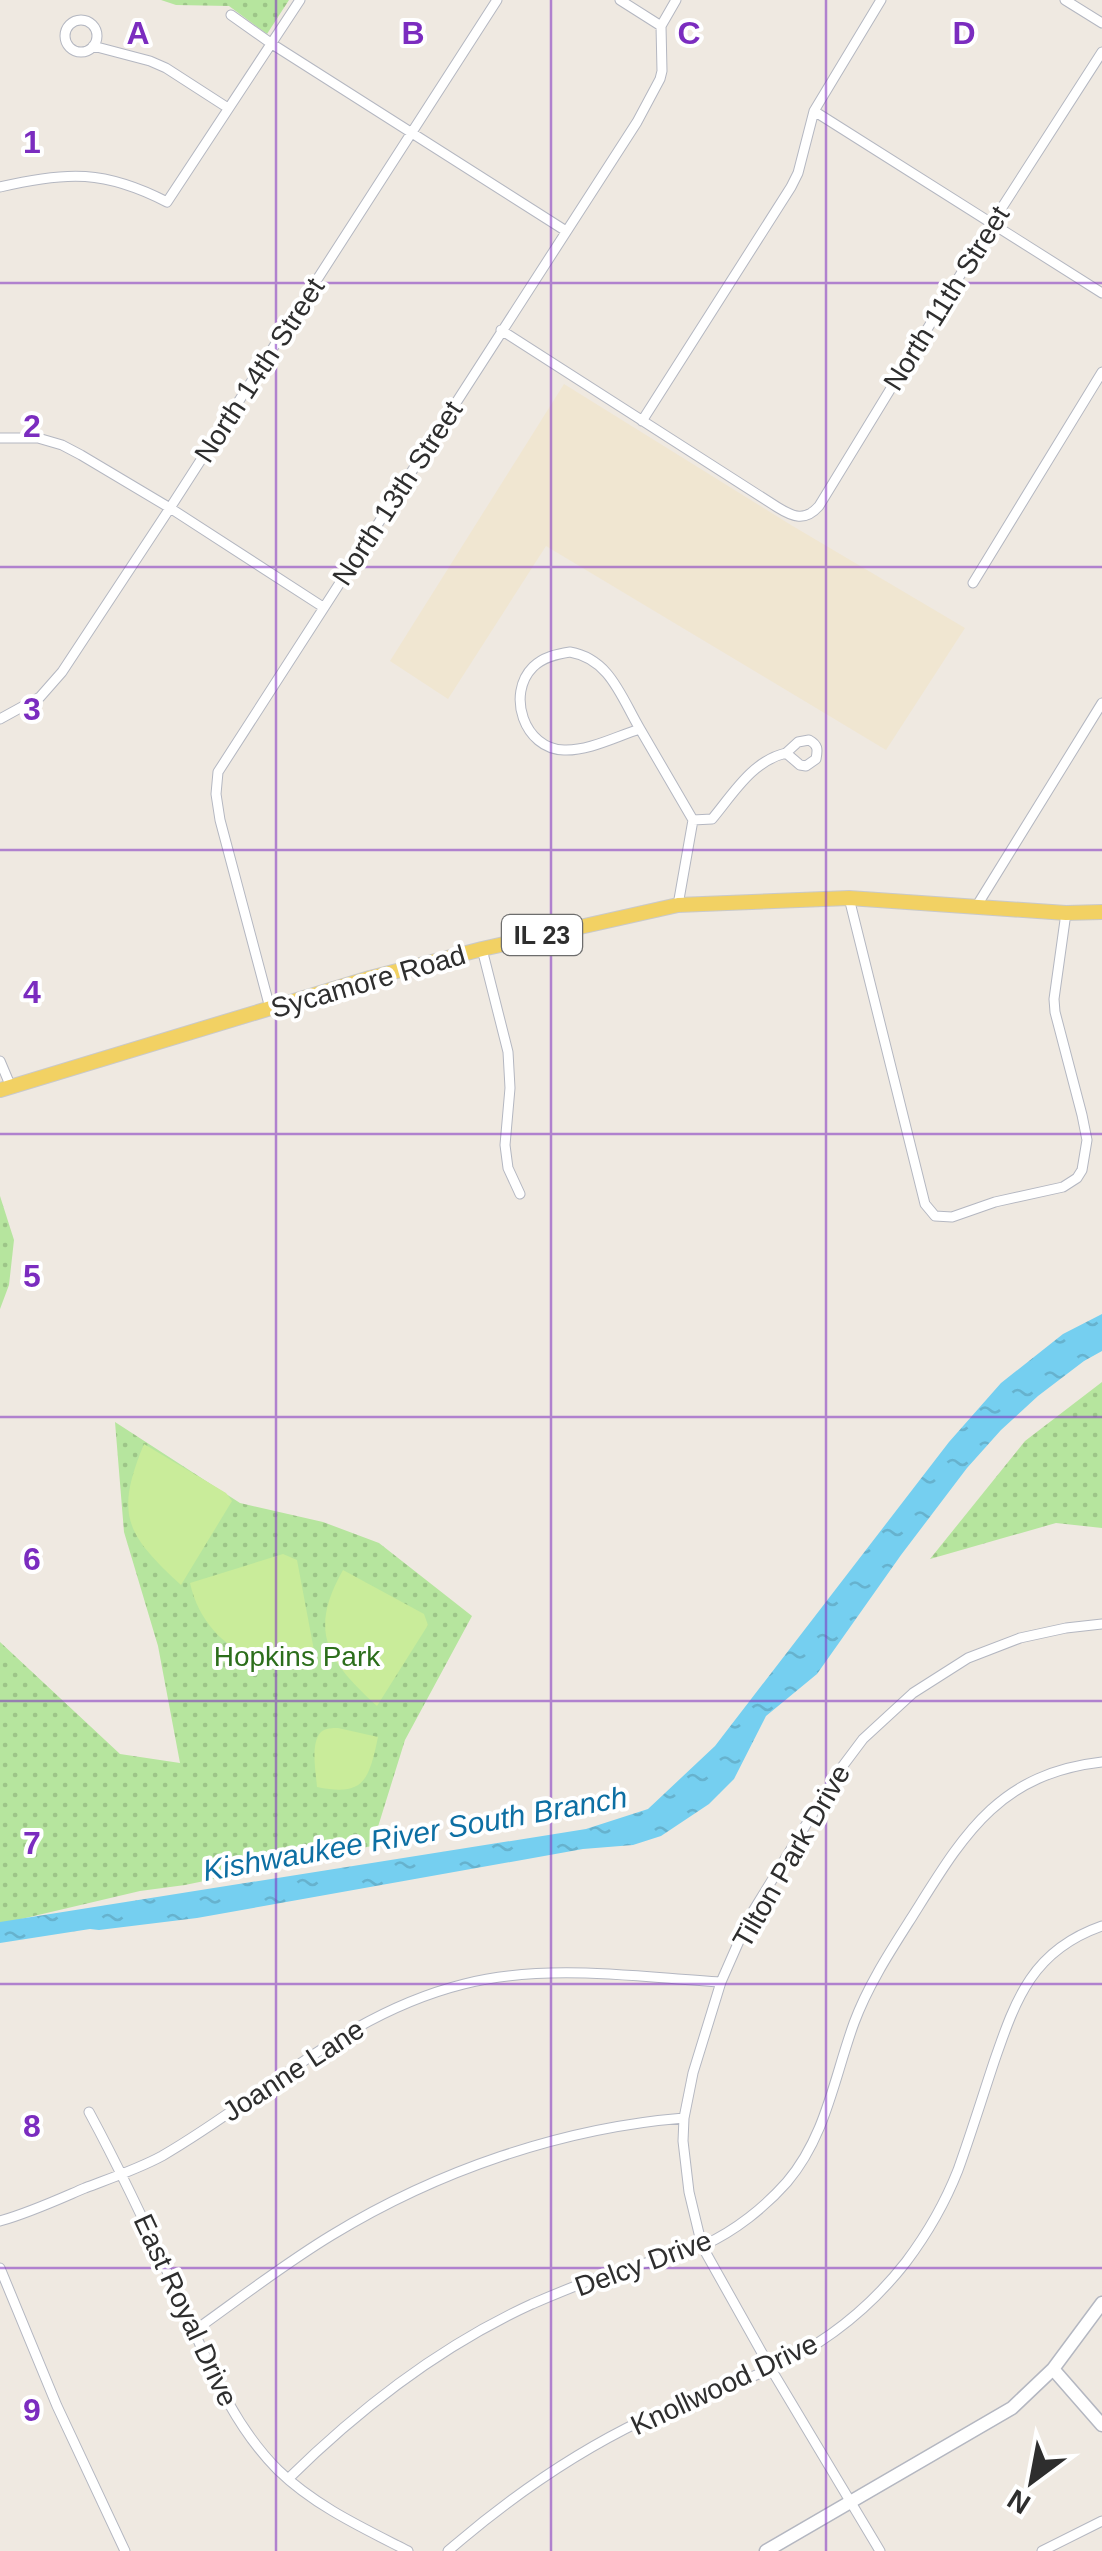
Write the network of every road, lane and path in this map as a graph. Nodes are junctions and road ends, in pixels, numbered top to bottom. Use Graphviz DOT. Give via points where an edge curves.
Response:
graph roads {
  1 [pos="300,0"];
  2 [pos="497,0"];
  3 [pos="620,0"];
  4 [pos="676,0"];
  5 [pos="881,0"];
  6 [pos="1065,0"];
  7 [pos="231,15"];
  8 [pos="1102,23"];
  9 [pos="660,26"];
  10 [pos="272,44"];
  11 [pos="93,46"];
  12 [pos="1102,52"];
  13 [pos="228,108"];
  14 [pos="814,110"];
  15 [pos="411,133"];
  16 [pos="0,187"];
  17 [pos="992,223"];
  18 [pos="566,231"];
  19 [pos="1102,293"];
  20 [pos="502,330"];
  21 [pos="1102,372"];
  22 [pos="642,421"];
  23 [pos="0,438"];
  24 [pos="170,508"];
  25 [pos="974,584"];
  26 [pos="323,607"];
  27 [pos="1102,703"];
  28 [pos="0,718"];
  29 [pos="640,729"];
  30 [pos="786,753"];
  31 [pos="693,820"];
  32 [pos="849,898"];
  33 [pos="678,904"];
  34 [pos="976,907"];
  35 [pos="1066,912"];
  36 [pos="1102,912"];
  37 [pos="482,949"];
  38 [pos="270,1008"];
  39 [pos="0,1062"];
  40 [pos="5,1088"];
  41 [pos="520,1194"];
  42 [pos="1102,1624"];
  43 [pos="1102,1762"];
  44 [pos="1102,1926"];
  45 [pos="721,1982"];
  46 [pos="89,2112"];
  47 [pos="684,2118"];
  48 [pos="122,2174"];
  49 [pos="0,2220"];
  50 [pos="702,2246"];
  51 [pos="0,2268"];
  52 [pos="1102,2304"];
  53 [pos="194,2331"];
  54 [pos="770,2369"];
  55 [pos="1053,2369"];
  56 [pos="1102,2425"];
  57 [pos="288,2479"];
  58 [pos="850,2502"];
  59 [pos="1102,2521"];
  60 [pos="125,2551"];
  61 [pos="408,2551"];
  62 [pos="448,2551"];
  63 [pos="766,2551"];
  64 [pos="880,2551"];
  65 [pos="1042,2551"];
  1 -- 10 [label="street"];
  2 -- 15 [label="street, North 14th Street"];
  3 -- 9 [label="street"];
  4 -- 9 [label="street"];
  5 -- 14 [label="street"];
  6 -- 8 [label="street"];
  7 -- 10 [label="street"];
  9 -- 18 [label="street, North 13th Street" via="657,88"];
  10 -- 13 [label="street"];
  10 -- 15 [label="street"];
  11 -- 13 [label="street" via="150,60"];
  12 -- 17 [label="street, North 11th Street"];
  13 -- 16 [label="street" via="168,202 130,184 90,176 48,176"];
  14 -- 17 [label="street"];
  14 -- 22 [label="street" via="791,187"];
  15 -- 18 [label="street"];
  15 -- 24 [label="street, North 14th Street"];
  17 -- 19 [label="street"];
  17 -- 22 [label="street, North 11th Street" via="810,514 800,517 777,507"];
  18 -- 20 [label="street, North 13th Street"];
  20 -- 22 [label="street"];
  20 -- 26 [label="street, North 13th Street"];
  21 -- 25 [label="street"];
  23 -- 24 [label="street" via="62,445"];
  24 -- 26 [label="street"];
  24 -- 28 [label="street, North 14th Street" via="51,685"];
  26 -- 38 [label="street, North 13th Street" via="225,759 216,784"];
  27 -- 34 [label="street"];
  29 -- 29 [label="street" via="577,749 554,749 523,718 522,684 548,657 587,656 604,668"];
  29 -- 31 [label="street"];
  30 -- 31 [label="street" via="759,765 712,818"];
  31 -- 33 [label="street"];
  32 -- 33 [label="main road, Sycamore Road / IL 23"];
  32 -- 34 [label="main road, Sycamore Road / IL 23"];
  32 -- 35 [label="street" via="926,1204 947,1218 1063,1187 1082,1170 1086,1140 1054,1000"];
  33 -- 37 [label="main road, Sycamore Road / IL 23"];
  34 -- 35 [label="main road, Sycamore Road / IL 23"];
  35 -- 36 [label="main road, Sycamore Road / IL 23"];
  37 -- 38 [label="main road, Sycamore Road / IL 23"];
  37 -- 41 [label="street" via="508,1052 505,1145"];
  38 -- 40 [label="main road, Sycamore Road / IL 23"];
  39 -- 40 [label="street"];
  42 -- 45 [label="street, Tilton Park Drive" via="983,1651 888,1714 839,1771 766,1886"];
  43 -- 50 [label="street, Delcy Drive" via="1037,1779 968,1830 863,2002 804,2160 765,2205"];
  44 -- 54 [label="street, Knollwood Drive" via="1055,1951 1022,1990 954,2178 906,2263 856,2315"];
  45 -- 47 [label="street, Tilton Park Drive"];
  45 -- 48 [label="street, Joanne Lane" via="548,1973 439,1992 362,2023 177,2146"];
  46 -- 48 [label="street, East Royal Drive"];
  47 -- 50 [label="street, Tilton Park Drive" via="687,2180"];
  47 -- 53 [label="street" via="552,2141 423,2187 300,2255"];
  48 -- 49 [label="street, Joanne Lane"];
  48 -- 53 [label="street, East Royal Drive"];
  50 -- 54 [label="street, Tilton Park Drive"];
  50 -- 57 [label="street, Delcy Drive" via="614,2271 476,2332 396,2384"];
  51 -- 60 [label="street"];
  52 -- 55 [label="street"];
  53 -- 57 [label="street, East Royal Drive" via="239,2422"];
  54 -- 58 [label="street, Tilton Park Drive"];
  54 -- 62 [label="street, Knollwood Drive" via="592,2446 519,2492"];
  55 -- 56 [label="street"];
  55 -- 58 [label="street" via="994,2420"];
  57 -- 61 [label="street, East Royal Drive"];
  58 -- 63 [label="street"];
  58 -- 64 [label="street, Tilton Park Drive"];
  59 -- 65 [label="street"];
}
